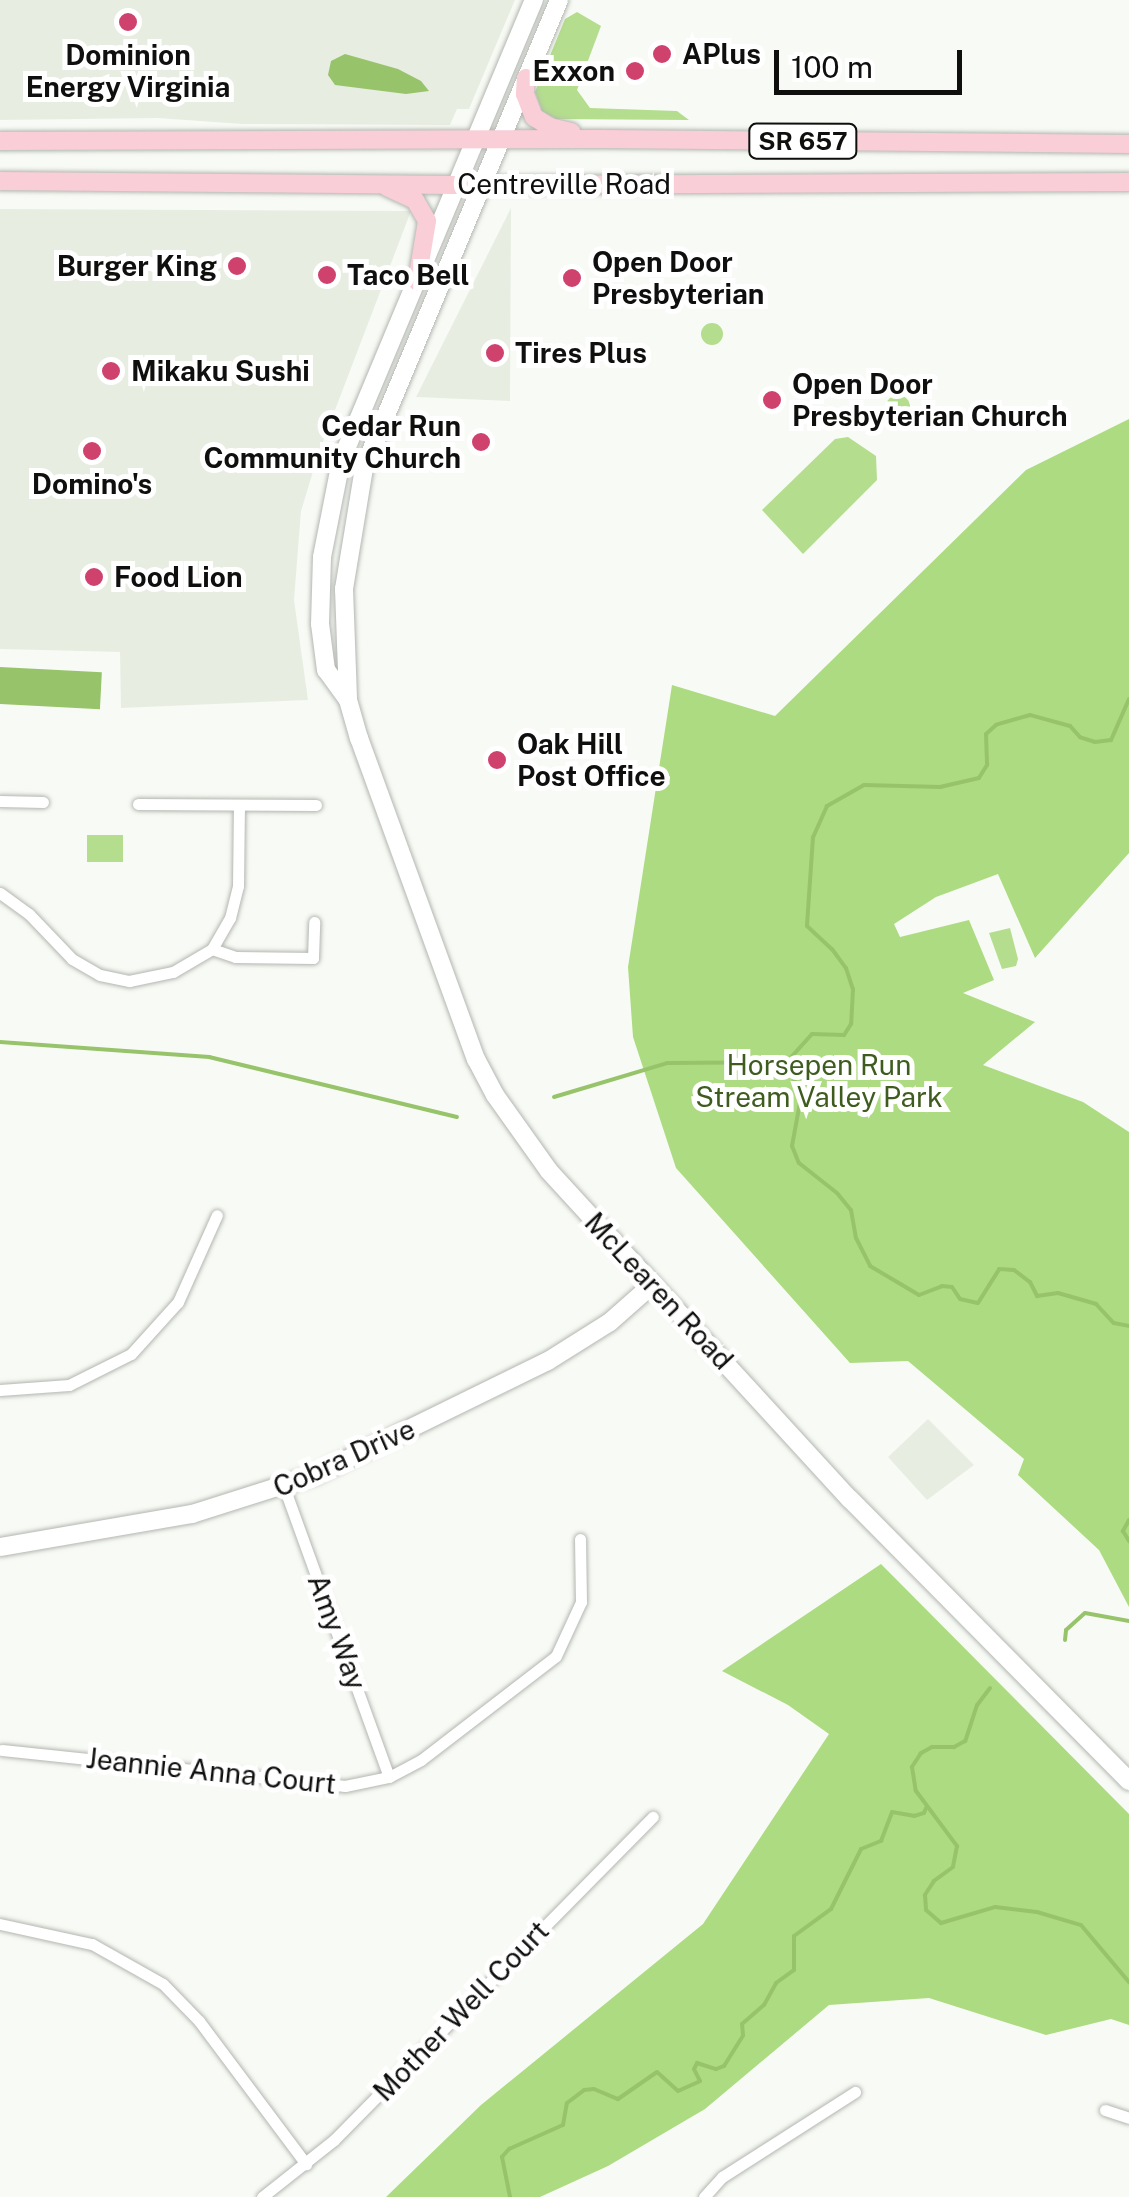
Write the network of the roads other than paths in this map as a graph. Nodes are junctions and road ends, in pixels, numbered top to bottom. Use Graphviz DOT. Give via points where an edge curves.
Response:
graph roads {
  1 [pos="534,0"];
  2 [pos="559,0"];
  3 [pos="526,78"];
  4 [pos="600,139"];
  5 [pos="478,140"];
  6 [pos="500,140"];
  7 [pos="0,142"];
  8 [pos="1129,144"];
  9 [pos="0,180"];
  10 [pos="1129,182"];
  11 [pos="372,184"];
  12 [pos="460,184"];
  13 [pos="486,185"];
  14 [pos="417,281"];
  15 [pos="348,700"];
  16 [pos="0,801"];
  17 [pos="42,802"];
  18 [pos="138,804"];
  19 [pos="239,805"];
  20 [pos="316,806"];
  21 [pos="0,893"];
  22 [pos="314,922"];
  23 [pos="212,949"];
  24 [pos="217,1215"];
  25 [pos="653,1284"];
  26 [pos="0,1390"];
  27 [pos="284,1486"];
  28 [pos="580,1539"];
  29 [pos="0,1547"];
  30 [pos="2,1750"];
  31 [pos="389,1777"];
  32 [pos="1129,1781"];
  33 [pos="654,1817"];
  34 [pos="0,1924"];
  35 [pos="855,2092"];
  36 [pos="1105,2110"];
  37 [pos="1129,2118"];
  38 [pos="306,2164"];
  39 [pos="262,2197"];
  40 [pos="704,2197"];
  1 -- 5 [label="main road, McLearen Road"];
  2 -- 3 [label="main road, McLearen Road"];
  3 -- 4 [label="main road" via="524,94 534,116 550,127"];
  3 -- 6 [label="main road, McLearen Road"];
  4 -- 6 [label="main road, Centreville Road / SR 657"];
  4 -- 8 [label="main road, Centreville Road / SR 657"];
  5 -- 6 [label="main road, Centreville Road / SR 657"];
  5 -- 7 [label="main road, Centreville Road / SR 657"];
  5 -- 12 [label="main road, McLearen Road"];
  6 -- 13 [label="main road, McLearen Road"];
  9 -- 11 [label="main road, Centreville Road / SR 657"];
  10 -- 13 [label="main road, Centreville Road / SR 657"];
  11 -- 12 [label="main road, Centreville Road / SR 657"];
  11 -- 14 [label="main road" via="402,191 421,207 427,220"];
  12 -- 13 [label="main road, Centreville Road / SR 657"];
  12 -- 14 [label="main road, McLearen Road"];
  13 -- 15 [label="main road, McLearen Road" via="364,468 344,589"];
  14 -- 15 [label="main road, McLearen Road" via="351,428 322,557 326,670"];
  15 -- 25 [label="main road, McLearen Road" via="485,1077 549,1170"];
  16 -- 17 [label="street"];
  18 -- 19 [label="street"];
  19 -- 20 [label="street"];
  19 -- 23 [label="street" via="236,903"];
  21 -- 23 [label="street" via="72,960 114,979 158,977"];
  22 -- 23 [label="street" via="313,958 235,957"];
  24 -- 26 [label="street" via="178,1302 131,1354 68,1385"];
  25 -- 27 [label="main road, Cobra Drive" via="548,1360"];
  25 -- 32 [label="main road, McLearen Road" via="850,1500"];
  27 -- 29 [label="main road, Cobra Drive" via="139,1525"];
  27 -- 31 [label="street, Amy Way"];
  28 -- 31 [label="street, Jeannie Anna Court" via="581,1602 556,1656 421,1760"];
  30 -- 31 [label="street, Jeannie Anna Court" via="346,1786"];
  33 -- 38 [label="street, Mother Well Court"];
  34 -- 38 [label="street" via="92,1944 163,1984 199,2021"];
  35 -- 40 [label="street" via="722,2177"];
  36 -- 37 [label="street"];
  38 -- 39 [label="street, Mother Well Court"];
}
